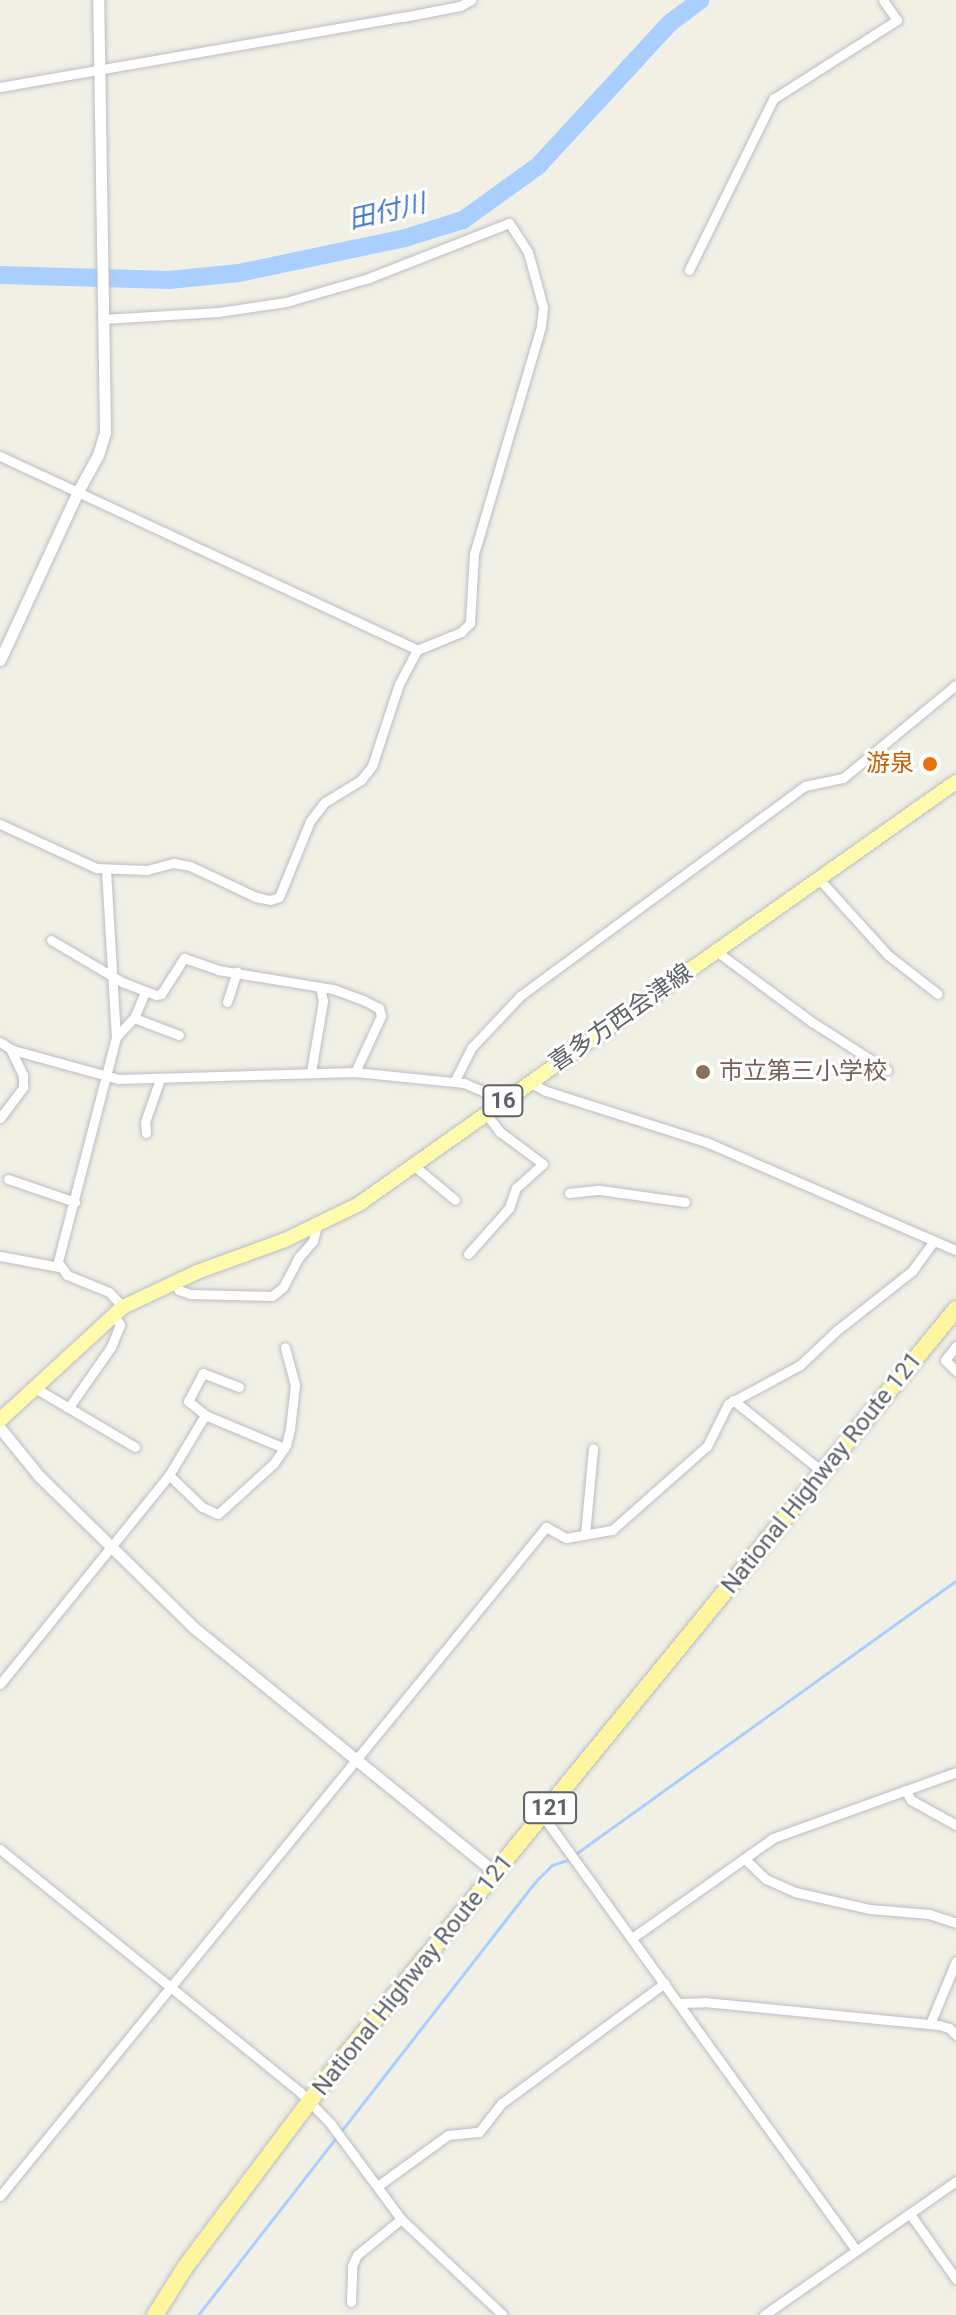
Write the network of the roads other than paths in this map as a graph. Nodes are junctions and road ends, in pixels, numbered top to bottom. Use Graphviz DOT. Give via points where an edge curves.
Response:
graph roads {
  1 [pos="98,0"];
  2 [pos="471,0"];
  3 [pos="883,0"];
  4 [pos="99,72"];
  5 [pos="0,87"];
  6 [pos="689,270"];
  7 [pos="103,319"];
  8 [pos="0,456"];
  9 [pos="77,493"];
  10 [pos="417,650"];
  11 [pos="0,660"];
  12 [pos="956,685"];
  13 [pos="956,782"];
  14 [pos="0,824"];
  15 [pos="106,870"];
  16 [pos="819,879"];
  17 [pos="51,940"];
  18 [pos="716,951"];
  19 [pos="237,972"];
  20 [pos="111,973"];
  21 [pos="320,987"];
  22 [pos="145,992"];
  23 [pos="938,994"];
  24 [pos="227,1002"];
  25 [pos="134,1018"];
  26 [pos="179,1035"];
  27 [pos="116,1037"];
  28 [pos="0,1042"];
  29 [pos="11,1050"];
  30 [pos="887,1070"];
  31 [pos="311,1072"];
  32 [pos="355,1072"];
  33 [pos="106,1075"];
  34 [pos="160,1079"];
  35 [pos="454,1082"];
  36 [pos="529,1082"];
  37 [pos="503,1100"];
  38 [pos="485,1113"];
  39 [pos="0,1118"];
  40 [pos="146,1133"];
  41 [pos="412,1164"];
  42 [pos="8,1179"];
  43 [pos="569,1193"];
  44 [pos="455,1200"];
  45 [pos="75,1202"];
  46 [pos="685,1202"];
  47 [pos="317,1225"];
  48 [pos="933,1242"];
  49 [pos="956,1250"];
  50 [pos="468,1254"];
  51 [pos="0,1256"];
  52 [pos="59,1267"];
  53 [pos="174,1283"];
  54 [pos="956,1309"];
  55 [pos="118,1311"];
  56 [pos="956,1346"];
  57 [pos="285,1347"];
  58 [pos="956,1371"];
  59 [pos="239,1387"];
  60 [pos="35,1388"];
  61 [pos="733,1400"];
  62 [pos="69,1407"];
  63 [pos="205,1415"];
  64 [pos="0,1420"];
  65 [pos="0,1428"];
  66 [pos="135,1447"];
  67 [pos="284,1448"];
  68 [pos="593,1448"];
  69 [pos="823,1472"];
  70 [pos="169,1475"];
  71 [pos="585,1535"];
  72 [pos="110,1549"];
  73 [pos="0,1684"];
  74 [pos="357,1760"];
  75 [pos="956,1772"];
  76 [pos="905,1790"];
  77 [pos="543,1816"];
  78 [pos="956,1825"];
  79 [pos="0,1849"];
  80 [pos="745,1859"];
  81 [pos="496,1873"];
  82 [pos="956,1923"];
  83 [pos="632,1938"];
  84 [pos="956,1961"];
  85 [pos="665,1983"];
  86 [pos="171,1990"];
  87 [pos="680,2003"];
  88 [pos="930,2024"];
  89 [pos="956,2035"];
  90 [pos="309,2101"];
  91 [pos="956,2181"];
  92 [pos="379,2185"];
  93 [pos="0,2196"];
  94 [pos="910,2214"];
  95 [pos="401,2219"];
  96 [pos="856,2250"];
  97 [pos="956,2279"];
  98 [pos="351,2302"];
  99 [pos="155,2315"];
  100 [pos="503,2315"];
  101 [pos="764,2315"];
  1 -- 4 [label="street"];
  2 -- 4 [label="street"];
  3 -- 6 [label="street" via="897,20 773,99"];
  4 -- 5 [label="street"];
  4 -- 7 [label="street"];
  7 -- 9 [label="street" via="105,432"];
  7 -- 10 [label="street" via="286,302 369,278 509,223 519,232 541,295 541,326 474,554 470,623"];
  8 -- 9 [label="street"];
  9 -- 10 [label="street"];
  9 -- 11 [label="street"];
  10 -- 15 [label="street" via="399,684 372,766 361,780 325,802 310,821 279,897 256,897 174,863 147,870"];
  12 -- 35 [label="street" via="843,778 805,786 520,996 472,1047"];
  13 -- 16 [label="main road, 喜多方西会津線 / 16"];
  14 -- 15 [label="street"];
  15 -- 20 [label="street"];
  16 -- 18 [label="main road, 喜多方西会津線 / 16"];
  16 -- 23 [label="street" via="888,955"];
  17 -- 20 [label="street"];
  18 -- 30 [label="street"];
  18 -- 36 [label="main road, 喜多方西会津線 / 16"];
  19 -- 21 [label="street"];
  19 -- 22 [label="street" via="184,958 161,994"];
  19 -- 24 [label="street"];
  20 -- 22 [label="street"];
  20 -- 27 [label="street"];
  21 -- 31 [label="street" via="323,1001"];
  21 -- 32 [label="street" via="379,1008 381,1016"];
  22 -- 25 [label="street"];
  25 -- 26 [label="street"];
  25 -- 27 [label="street"];
  27 -- 33 [label="street"];
  28 -- 29 [label="street"];
  29 -- 33 [label="street"];
  29 -- 39 [label="street" via="23,1087"];
  31 -- 32 [label="street"];
  31 -- 34 [label="street"];
  32 -- 35 [label="street"];
  33 -- 34 [label="street"];
  33 -- 45 [label="street"];
  34 -- 40 [label="street"];
  35 -- 37 [label="street" via="477,1086"];
  36 -- 37 [label="main road, 喜多方西会津線 / 16"];
  36 -- 48 [label="street" via="706,1142"];
  37 -- 38 [label="main road, 喜多方西会津線 / 16"];
  38 -- 41 [label="main road, 喜多方西会津線 / 16"];
  38 -- 50 [label="street" via="500,1132 543,1164 516,1188 509,1208"];
  41 -- 44 [label="street"];
  41 -- 47 [label="main road, 喜多方西会津線 / 16" via="359,1204"];
  42 -- 45 [label="street"];
  43 -- 46 [label="street" via="600,1190"];
  45 -- 52 [label="street"];
  47 -- 53 [label="main road, 喜多方西会津線 / 16"];
  47 -- 53 [label="street" via="313,1241 272,1296 190,1294"];
  48 -- 49 [label="street"];
  48 -- 61 [label="street" via="912,1271 800,1365"];
  51 -- 52 [label="street"];
  52 -- 55 [label="street" via="109,1292"];
  53 -- 55 [label="main road, 喜多方西会津線 / 16"];
  54 -- 69 [label="highway, National Highway Route 121 / 121"];
  55 -- 60 [label="main road, 喜多方西会津線 / 16"];
  55 -- 62 [label="street" via="120,1325 111,1347"];
  56 -- 58 [label="street" via="945,1360"];
  57 -- 67 [label="street" via="295,1385"];
  59 -- 63 [label="street" via="200,1375 188,1401"];
  60 -- 62 [label="street"];
  60 -- 64 [label="main road, 喜多方西会津線 / 16"];
  61 -- 69 [label="street"];
  61 -- 71 [label="street" via="707,1446 612,1530"];
  62 -- 66 [label="street"];
  63 -- 67 [label="street"];
  63 -- 70 [label="street"];
  65 -- 72 [label="street"];
  67 -- 70 [label="street" via="218,1514 202,1507"];
  68 -- 71 [label="street"];
  69 -- 77 [label="highway, National Highway Route 121 / 121"];
  70 -- 72 [label="street"];
  71 -- 74 [label="street" via="563,1538 546,1527"];
  72 -- 73 [label="street"];
  72 -- 74 [label="street" via="193,1627"];
  74 -- 81 [label="street"];
  74 -- 86 [label="street"];
  75 -- 76 [label="street"];
  76 -- 78 [label="street" via="911,1800"];
  76 -- 80 [label="street" via="785,1833"];
  77 -- 81 [label="highway, National Highway Route 121 / 121"];
  77 -- 83 [label="street"];
  79 -- 86 [label="street"];
  80 -- 82 [label="street" via="766,1879 795,1892"];
  80 -- 83 [label="street"];
  81 -- 90 [label="highway, National Highway Route 121 / 121"];
  83 -- 85 [label="street"];
  84 -- 88 [label="street"];
  85 -- 87 [label="street"];
  85 -- 92 [label="street" via="502,2103 479,2132 448,2135"];
  86 -- 90 [label="street"];
  86 -- 93 [label="street"];
  87 -- 88 [label="street"];
  87 -- 96 [label="street"];
  88 -- 89 [label="street"];
  90 -- 92 [label="street"];
  90 -- 99 [label="highway, National Highway Route 121 / 121"];
  91 -- 94 [label="street"];
  92 -- 95 [label="street"];
  94 -- 96 [label="street"];
  94 -- 97 [label="street"];
  95 -- 98 [label="street" via="357,2255"];
  95 -- 100 [label="street"];
  96 -- 101 [label="street"];
}
